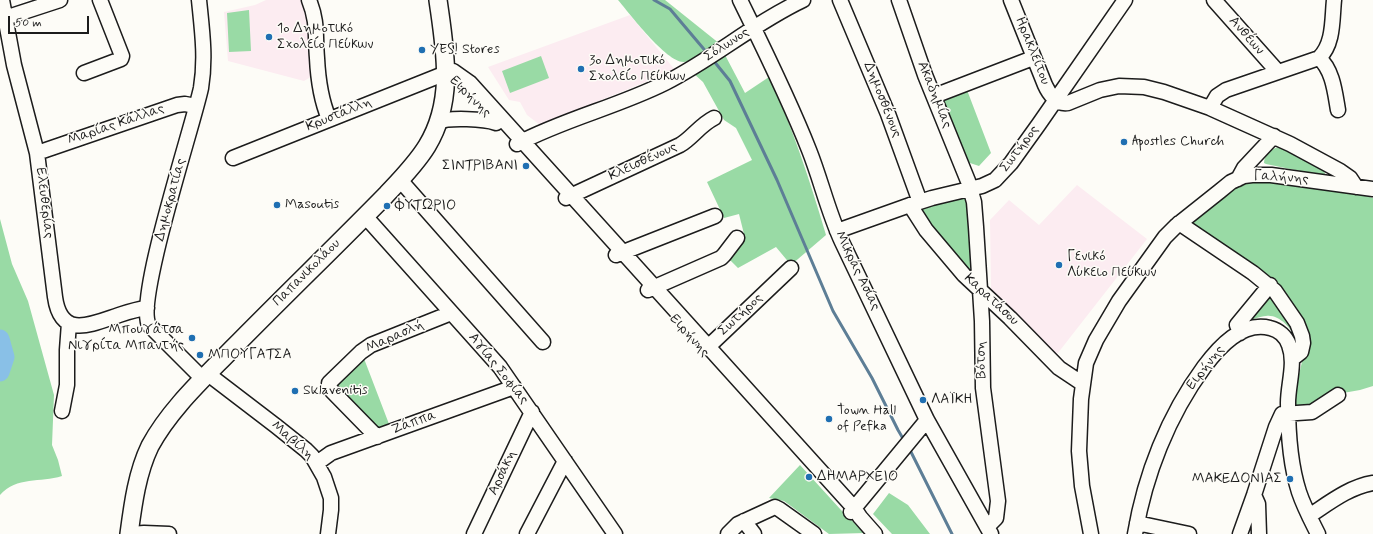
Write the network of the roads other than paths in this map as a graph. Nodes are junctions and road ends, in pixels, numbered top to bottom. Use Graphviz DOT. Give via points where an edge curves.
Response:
graph roads {
  1 [pos="2,0"];
  2 [pos="60,0"];
  3 [pos="100,0"];
  4 [pos="199,0"];
  5 [pos="309,0"];
  6 [pos="438,0"];
  7 [pos="740,0"];
  8 [pos="803,0"];
  9 [pos="840,0"];
  10 [pos="899,0"];
  11 [pos="1011,0"];
  12 [pos="1125,0"];
  13 [pos="1214,0"];
  14 [pos="1333,0"];
  15 [pos="4,18"];
  16 [pos="753,28"];
  17 [pos="1033,58"];
  18 [pos="1319,58"];
  19 [pos="1278,72"];
  20 [pos="84,73"];
  21 [pos="446,73"];
  22 [pos="934,96"];
  23 [pos="1056,100"];
  24 [pos="196,106"];
  25 [pos="1210,108"];
  26 [pos="1338,110"];
  27 [pos="714,118"];
  28 [pos="329,119"];
  29 [pos="438,122"];
  30 [pos="496,123"];
  31 [pos="1274,136"];
  32 [pos="520,142"];
  33 [pos="38,153"];
  34 [pos="233,158"];
  35 [pos="1238,178"];
  36 [pos="400,180"];
  37 [pos="1356,186"];
  38 [pos="970,189"];
  39 [pos="1373,189"];
  40 [pos="569,197"];
  41 [pos="915,203"];
  42 [pos="365,216"];
  43 [pos="715,216"];
  44 [pos="1180,223"];
  45 [pos="837,232"];
  46 [pos="737,238"];
  47 [pos="620,253"];
  48 [pos="791,268"];
  49 [pos="1270,285"];
  50 [pos="651,288"];
  51 [pos="979,289"];
  52 [pos="146,308"];
  53 [pos="451,313"];
  54 [pos="69,323"];
  55 [pos="1240,333"];
  56 [pos="543,342"];
  57 [pos="709,346"];
  58 [pos="1292,359"];
  59 [pos="205,377"];
  60 [pos="1083,384"];
  61 [pos="514,387"];
  62 [pos="1338,395"];
  63 [pos="62,411"];
  64 [pos="532,412"];
  65 [pos="1288,413"];
  66 [pos="927,420"];
  67 [pos="377,437"];
  68 [pos="565,462"];
  69 [pos="317,463"];
  70 [pos="1373,483"];
  71 [pos="1254,495"];
  72 [pos="855,512"];
  73 [pos="1309,516"];
  74 [pos="744,521"];
  75 [pos="1136,528"];
  76 [pos="989,531"];
  77 [pos="130,534"];
  78 [pos="169,534"];
  79 [pos="328,534"];
  80 [pos="474,534"];
  81 [pos="527,534"];
  82 [pos="615,534"];
  83 [pos="728,534"];
  84 [pos="754,534"];
  85 [pos="814,534"];
  86 [pos="875,534"];
  87 [pos="1090,534"];
  88 [pos="1189,534"];
  89 [pos="1240,534"];
  90 [pos="1259,534"];
  91 [pos="1318,534"];
  1 -- 15 [label="street, Ελευθερίας"];
  2 -- 15 [label="street"];
  3 -- 20 [label="street" via="122,56"];
  4 -- 24 [label="street, Δημοκρατίας" via="203,65"];
  5 -- 28 [label="street" via="316,22 319,74"];
  6 -- 21 [label="main road, Παπανικολάου"];
  7 -- 16 [label="street, Μικράς Ασίας"];
  8 -- 16 [label="street, Σόλωνος"];
  9 -- 41 [label="street, Δημοσθένους" via="888,114"];
  10 -- 22 [label="street, Ακαδημίας"];
  11 -- 17 [label="street, Ηρακλείτου"];
  12 -- 23 [label="street, Σωτήρος"];
  13 -- 19 [label="street, Ανθέων"];
  14 -- 18 [label="street" via="1329,43"];
  15 -- 33 [label="street, Ελευθερίας"];
  16 -- 32 [label="street, Σόλωνος" via="670,80"];
  16 -- 45 [label="street, Μικράς Ασίας" via="809,149"];
  17 -- 22 [label="street"];
  17 -- 23 [label="street, Ηρακλείτου" via="1045,85"];
  18 -- 19 [label="street"];
  18 -- 26 [label="street" via="1327,68"];
  19 -- 25 [label="street" via="1226,90 1217,96"];
  21 -- 28 [label="street, Κρυστάλλη"];
  21 -- 29 [label="main road, Παπανικολάου" via="446,93"];
  21 -- 30 [label="street, Ειρήνης"];
  21 -- 32 [label="street, Ειρήνης" via="453,71 467,80"];
  22 -- 38 [label="street, Ακαδημίας"];
  23 -- 25 [label="street" via="1066,103 1100,90 1131,86 1164,92"];
  23 -- 38 [label="street, Σωτήρος" via="1004,172 989,183"];
  24 -- 33 [label="street, Μαρίας Κάλλας" via="177,105"];
  24 -- 52 [label="street, Δημοκρατίας" via="160,239"];
  25 -- 31 [label="street"];
  27 -- 40 [label="street, Κλεισθένους" via="680,146"];
  28 -- 34 [label="street, Κρυστάλλη"];
  29 -- 30 [label="street" via="480,120"];
  29 -- 36 [label="main road, Παπανικολάου" via="427,146"];
  30 -- 32 [label="street, Ειρήνης"];
  31 -- 35 [label="street"];
  31 -- 37 [label="street" via="1340,170"];
  32 -- 40 [label="street, Ειρήνης"];
  33 -- 54 [label="street, Ελευθερίας" via="56,306 59,315"];
  35 -- 37 [label="street, Γαλήνης" via="1266,175"];
  35 -- 44 [label="street, Γαλήνης"];
  36 -- 42 [label="main road, Παπανικολάου"];
  36 -- 56 [label="street"];
  37 -- 39 [label="street, Γαλήνης"];
  38 -- 41 [label="street, Σωτήρος"];
  38 -- 51 [label="street, Βότση" via="976,215"];
  40 -- 47 [label="street, Ειρήνης"];
  41 -- 45 [label="street, Σωτήρος"];
  41 -- 51 [label="street, Καρατάσου" via="918,220 960,271"];
  42 -- 53 [label="street, Αγίας Σοφίας"];
  42 -- 59 [label="main road, Παπανικολάου"];
  43 -- 47 [label="street"];
  44 -- 49 [label="street"];
  44 -- 60 [label="street, Γαλήνης" via="1165,237 1106,321 1087,360"];
  45 -- 66 [label="street, Μικράς Ασίας"];
  46 -- 50 [label="street" via="721,258"];
  47 -- 50 [label="street, Ειρήνης"];
  48 -- 57 [label="street, Σωτήρος"];
  49 -- 55 [label="street" via="1237,325"];
  49 -- 58 [label="street" via="1300,331 1302,349 1300,354"];
  50 -- 57 [label="street, Ειρήνης"];
  50 -- 72 [label="street, Ειρήνης"];
  51 -- 60 [label="street, Καρατάσου" via="1059,368"];
  51 -- 76 [label="street, Βότση" via="983,388 998,501 996,518"];
  52 -- 54 [label="street" via="89,325 78,326"];
  52 -- 59 [label="street, Δημοκρατίας" via="149,325"];
  53 -- 61 [label="street, Αγίας Σοφίας" via="489,354"];
  53 -- 67 [label="street, Μαρασλή" via="366,348 329,383 329,387"];
  54 -- 63 [label="street" via="66,350 67,385"];
  55 -- 58 [label="street, Ειρήνης" via="1258,326 1276,330 1289,344"];
  55 -- 75 [label="street, Ειρήνης" via="1211,358 1174,415 1157,455"];
  57 -- 72 [label="street, Ειρήνης"];
  58 -- 65 [label="street, Ειρήνης"];
  59 -- 69 [label="street, Μαβίλη" via="306,450"];
  59 -- 77 [label="main road, Παπανικολάου" via="172,412 149,448 135,493"];
  60 -- 87 [label="street, Γαλήνης" via="1079,458"];
  61 -- 64 [label="street, Αγίας Σοφίας"];
  61 -- 67 [label="street, Ζάππα"];
  62 -- 65 [label="street" via="1312,412"];
  64 -- 68 [label="street, Αγίας Σοφίας"];
  64 -- 80 [label="street, Αρσάκη"];
  65 -- 71 [label="street" via="1282,413 1278,420"];
  65 -- 73 [label="street, Ειρήνης" via="1294,472"];
  66 -- 72 [label="street"];
  66 -- 76 [label="street, Μικράς Ασίας"];
  67 -- 69 [label="street, Ζάππα" via="328,455"];
  68 -- 81 [label="street"];
  68 -- 82 [label="street, Αγίας Σοφίας"];
  69 -- 79 [label="street, Μαβίλη" via="331,498"];
  70 -- 73 [label="street" via="1351,490"];
  71 -- 89 [label="street"];
  71 -- 90 [label="street" via="1258,504"];
  72 -- 86 [label="street, Ειρήνης"];
  73 -- 91 [label="street, Ειρήνης"];
  74 -- 83 [label="street"];
  74 -- 84 [label="street"];
  74 -- 85 [label="street" via="775,507"];
  75 -- 88 [label="street"];
  77 -- 78 [label="street"];
}
